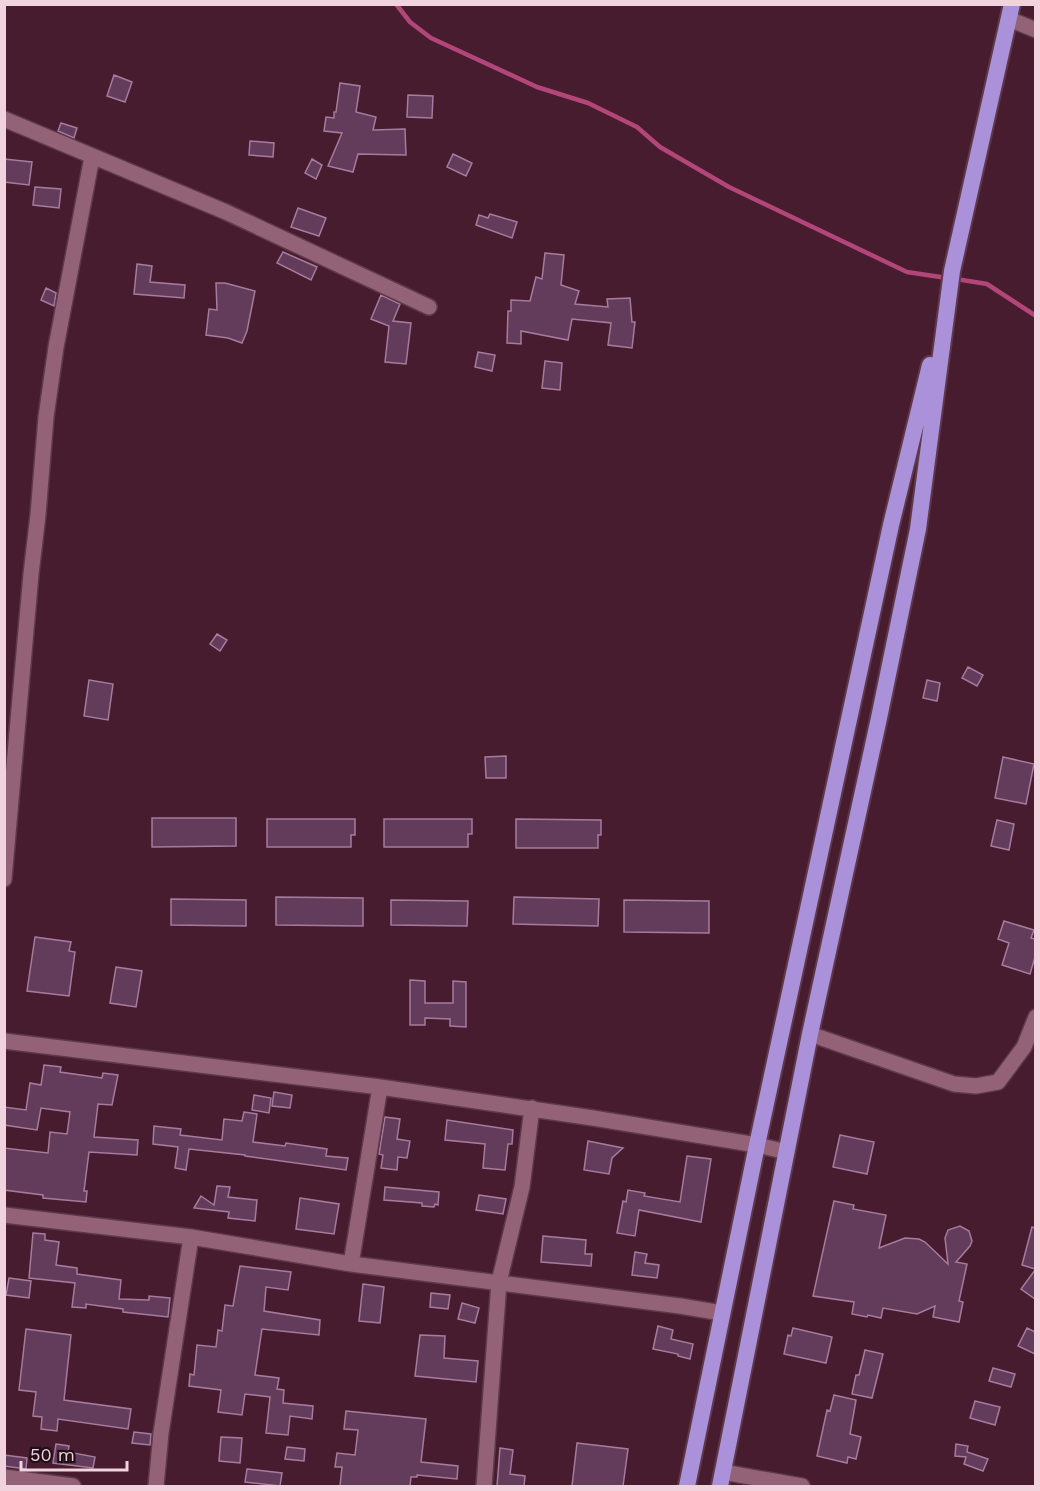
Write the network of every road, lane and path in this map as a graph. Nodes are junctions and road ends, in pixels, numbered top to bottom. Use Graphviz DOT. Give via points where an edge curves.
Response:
graph roads {
  1 [pos="1010,12"];
  2 [pos="1035,30"];
  3 [pos="4,119"];
  4 [pos="92,157"];
  5 [pos="951,279"];
  6 [pos="429,307"];
  7 [pos="10,763"];
  8 [pos="4,879"];
  9 [pos="1035,1017"];
  10 [pos="810,1034"];
  11 [pos="4,1041"];
  12 [pos="380,1087"];
  13 [pos="532,1108"];
  14 [pos="757,1145"];
  15 [pos="787,1152"];
  16 [pos="4,1215"];
  17 [pos="191,1237"];
  18 [pos="351,1264"];
  19 [pos="499,1282"];
  20 [pos="722,1313"];
  21 [pos="4,1476"];
  22 [pos="722,1479"];
  23 [pos="73,1486"];
  24 [pos="156,1486"];
  25 [pos="484,1486"];
  26 [pos="687,1486"];
  27 [pos="802,1486"];
  1 -- 2 [label="street"];
  1 -- 5 [label="highway"];
  3 -- 4 [label="street"];
  4 -- 6 [label="street" via="226,212"];
  4 -- 7 [label="street" via="46,417"];
  5 -- 10 [label="highway" via="918,529"];
  5 -- 14 [label="highway" via="891,525"];
  7 -- 8 [label="street"];
  9 -- 10 [label="street" via="1024,1047 998,1082 976,1086 954,1084"];
  10 -- 15 [label="highway"];
  11 -- 12 [label="street"];
  12 -- 13 [label="street"];
  12 -- 18 [label="street"];
  13 -- 14 [label="street"];
  13 -- 19 [label="street" via="522,1187"];
  14 -- 15 [label="street"];
  14 -- 20 [label="highway"];
  15 -- 22 [label="highway"];
  16 -- 17 [label="street"];
  17 -- 18 [label="street"];
  17 -- 24 [label="street"];
  18 -- 19 [label="street"];
  19 -- 20 [label="street"];
  19 -- 25 [label="street"];
  20 -- 26 [label="highway"];
  21 -- 23 [label="street"];
  22 -- 27 [label="street"];
}
